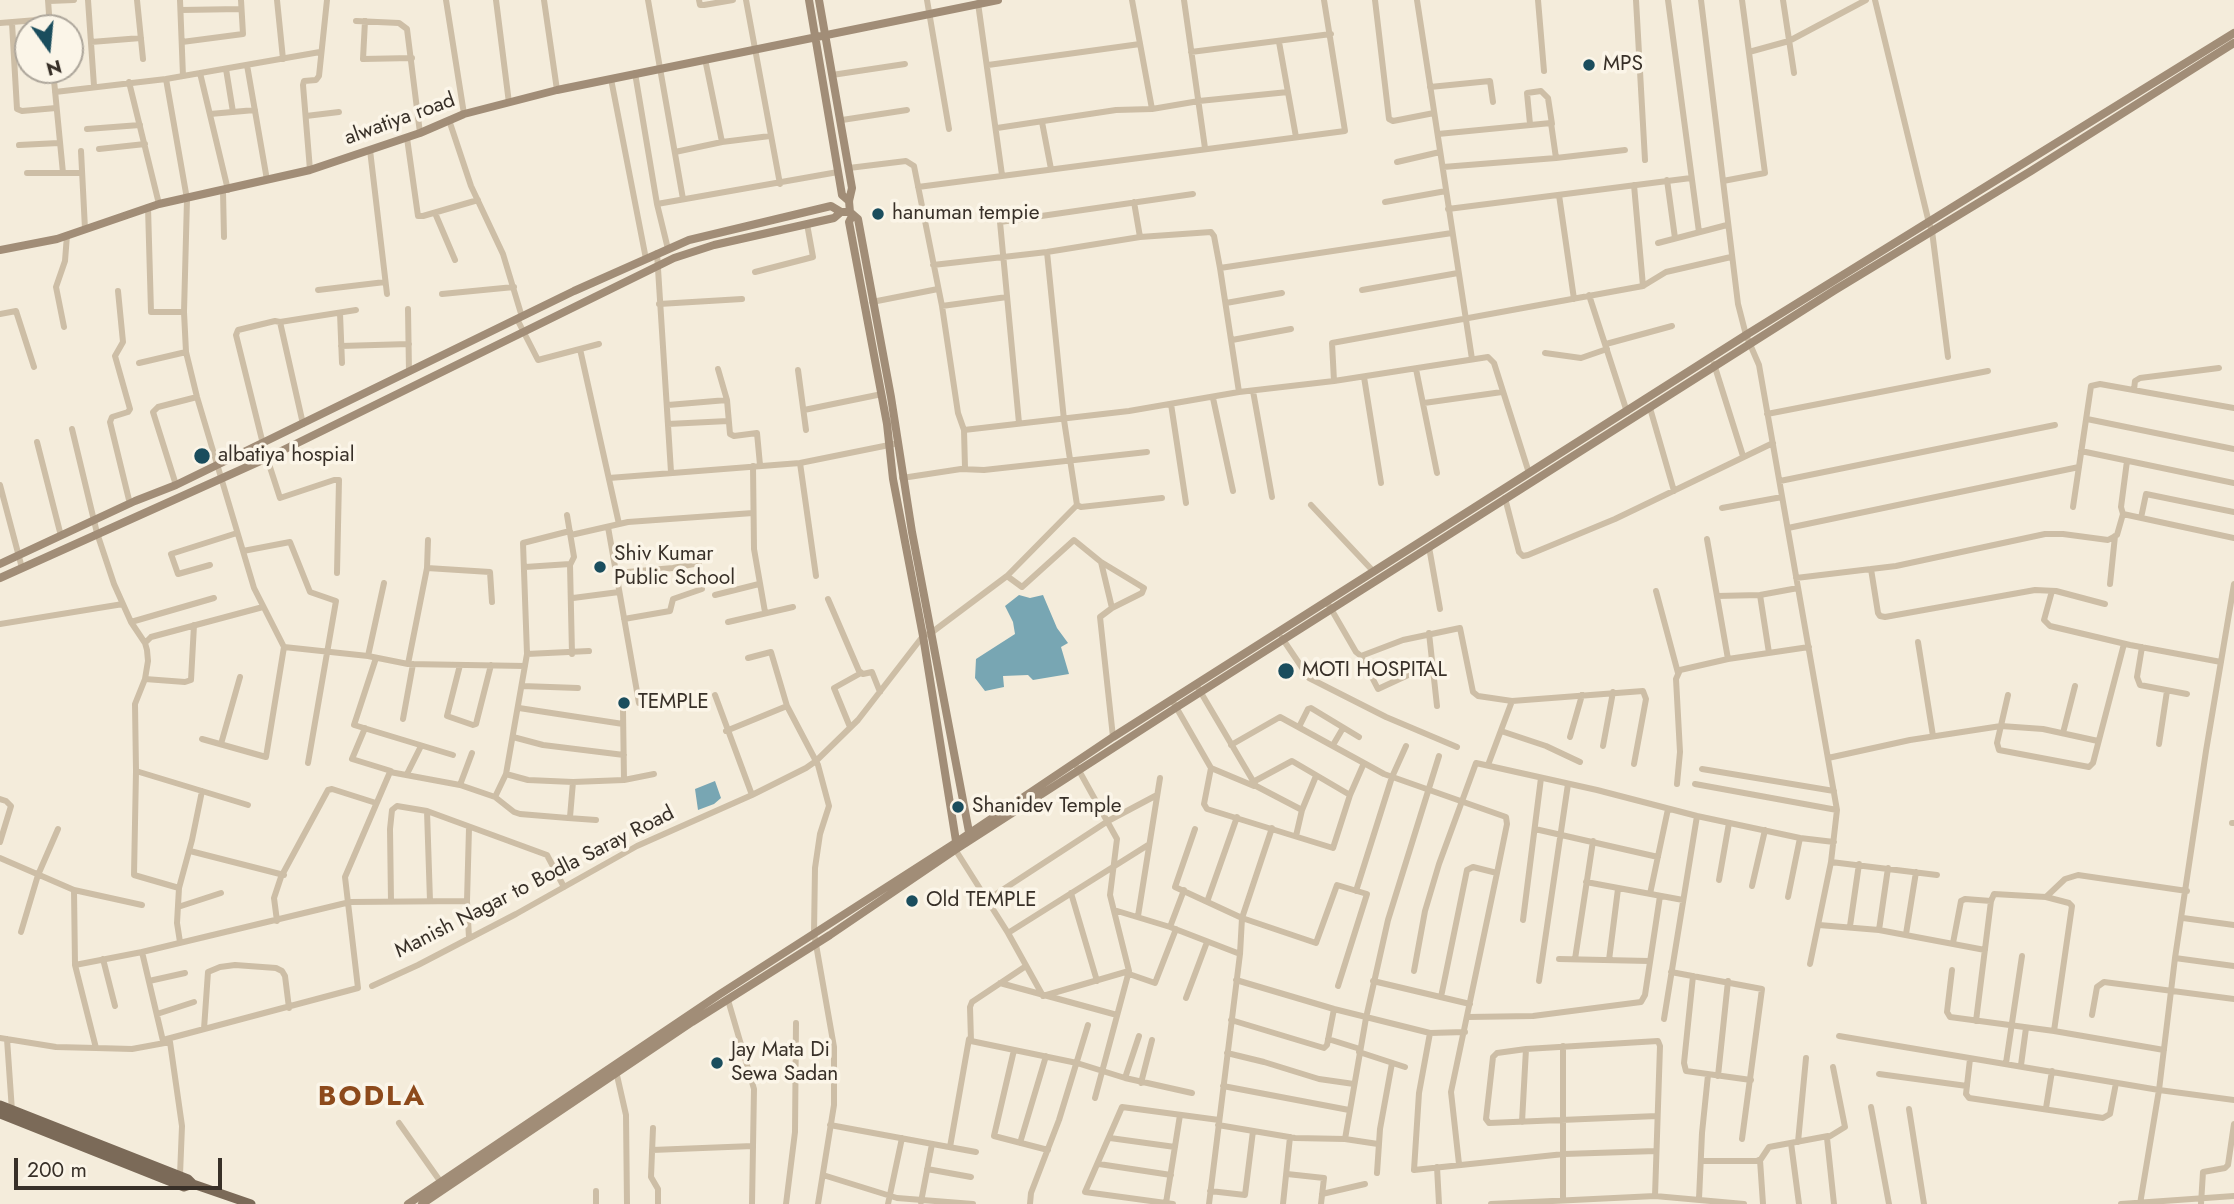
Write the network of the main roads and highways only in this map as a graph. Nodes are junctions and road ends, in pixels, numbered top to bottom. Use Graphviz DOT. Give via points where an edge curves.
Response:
graph roads {
  1 [pos="809,0"];
  2 [pos="819,0"];
  3 [pos="998,0"];
  4 [pos="973,2"];
  5 [pos="2234,33"];
  6 [pos="826,35"];
  7 [pos="816,37"];
  8 [pos="2234,43"];
  9 [pos="2029,167"];
  10 [pos="849,201"];
  11 [pos="848,213"];
  12 [pos="749,225"];
  13 [pos="1931,227"];
  14 [pos="753,236"];
  15 [pos="0,250"];
  16 [pos="1714,362"];
  17 [pos="895,444"];
  18 [pos="0,564"];
  19 [pos="0,578"];
  20 [pos="1330,606"];
  21 [pos="927,634"];
  22 [pos="1174,704"];
  23 [pos="969,832"];
  24 [pos="955,845"];
  25 [pos="616,1069"];
  26 [pos="0,1105"];
  27 [pos="0,1114"];
  28 [pos="193,1184"];
  29 [pos="251,1204"];
  30 [pos="408,1204"];
  31 [pos="422,1204"];
  1 -- 7 [label="main road"];
  2 -- 6 [label="main road"];
  3 -- 4 [label="main road, alwatiya road"];
  4 -- 6 [label="main road, alwatiya road"];
  5 -- 9 [label="main road"];
  6 -- 7 [label="main road, alwatiya road"];
  6 -- 10 [label="main road" via="853,192"];
  7 -- 10 [label="main road" via="842,195"];
  7 -- 15 [label="main road, alwatiya road" via="660,67 464,114 420,134 310,170 159,204 67,235"];
  8 -- 9 [label="main road"];
  9 -- 13 [label="main road"];
  10 -- 11 [label="main road"];
  11 -- 12 [label="main road" via="831,206"];
  11 -- 14 [label="main road"];
  11 -- 17 [label="main road"];
  11 -- 17 [label="main road" via="858,219"];
  12 -- 14 [label="main road"];
  12 -- 18 [label="main road" via="657,253 263,444"];
  13 -- 16 [label="main road" via="1751,344"];
  13 -- 16 [label="main road" via="1746,335"];
  14 -- 19 [label="main road" via="674,258 267,458"];
  16 -- 20 [label="main road" via="1650,408"];
  16 -- 20 [label="main road" via="1529,473 1374,572"];
  17 -- 21 [label="main road"];
  17 -- 21 [label="main road" via="893,479"];
  20 -- 22 [label="main road"];
  21 -- 23 [label="main road"];
  21 -- 24 [label="main road"];
  22 -- 23 [label="main road" via="1113,737"];
  22 -- 24 [label="main road" via="1078,771"];
  23 -- 24 [label="main road"];
  24 -- 25 [label="main road" via="814,933"];
  24 -- 25 [label="main road" via="816,943"];
  25 -- 30 [label="main road"];
  25 -- 31 [label="main road"];
  26 -- 28 [label="main road"];
  27 -- 28 [label="main road" via="184,1187"];
  28 -- 29 [label="main road"];
}
